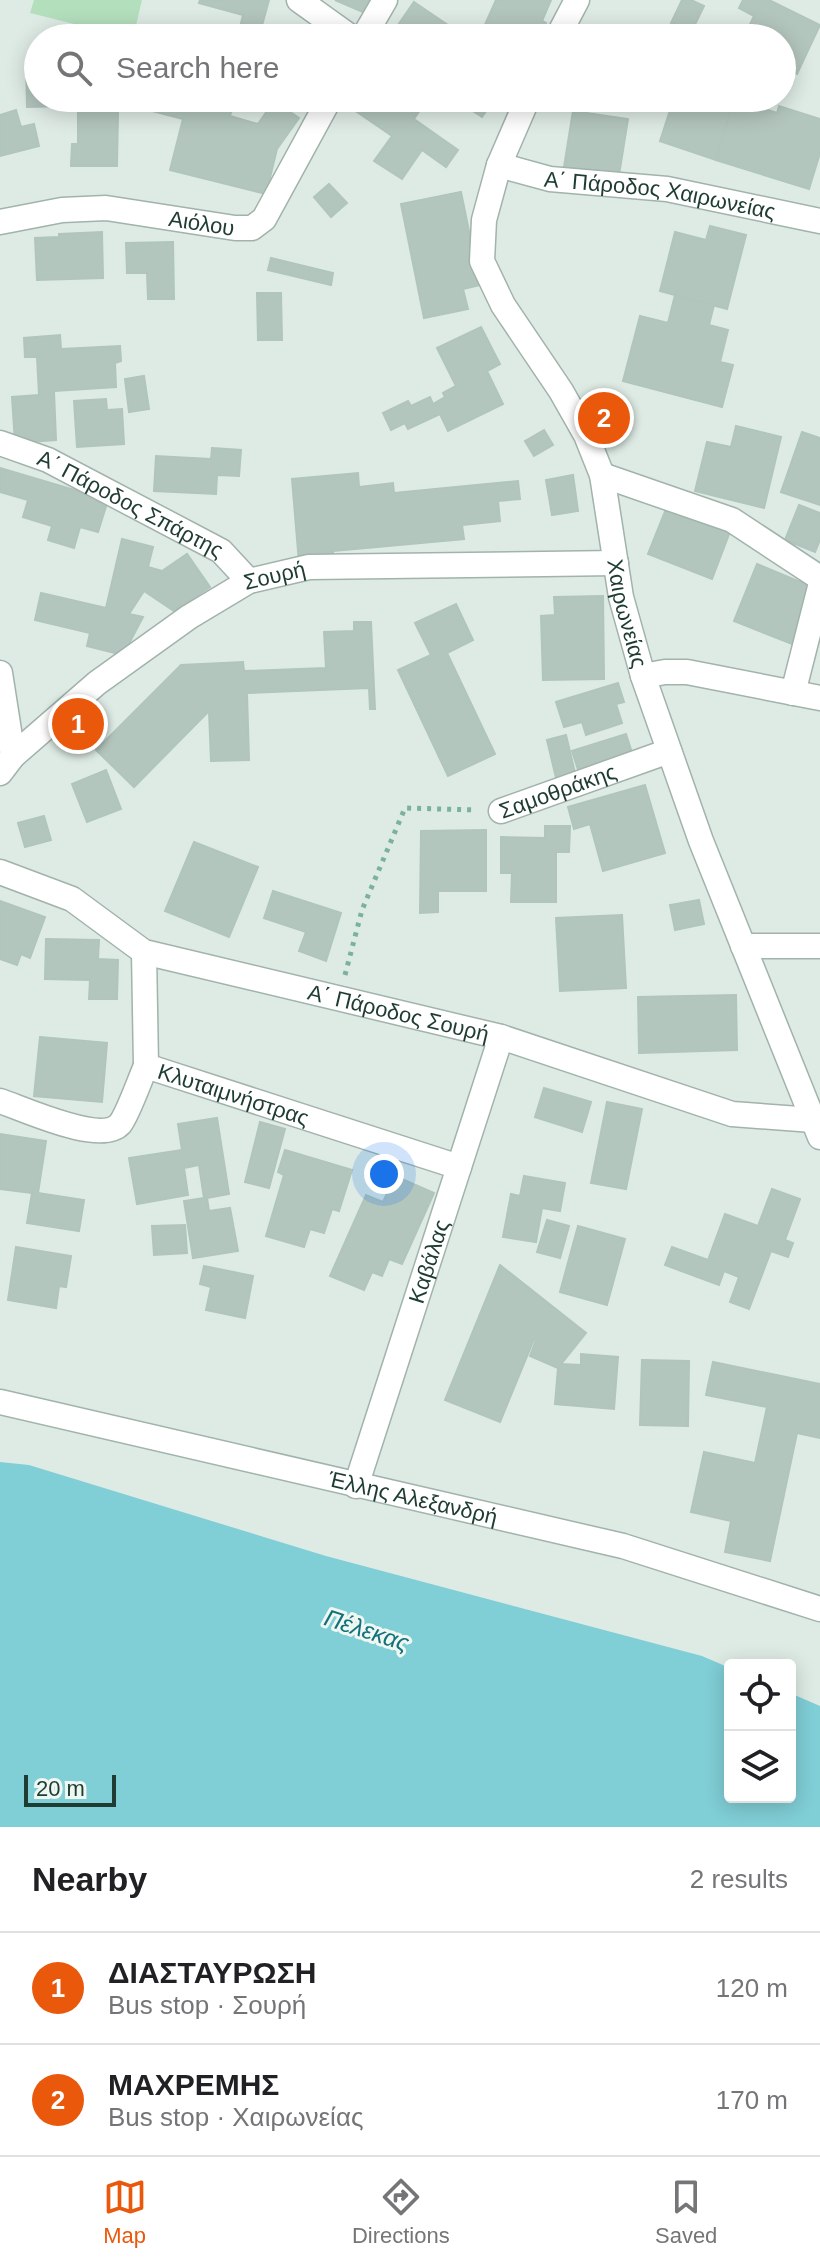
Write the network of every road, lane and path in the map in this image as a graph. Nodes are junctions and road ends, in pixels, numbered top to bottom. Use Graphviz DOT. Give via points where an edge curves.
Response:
graph roads {
  1 [pos="299,0"];
  2 [pos="385,0"];
  3 [pos="577,0"];
  4 [pos="332,24"];
  5 [pos="371,24"];
  6 [pos="564,24"];
  7 [pos="322,112"];
  8 [pos="522,112"];
  9 [pos="499,165"];
  10 [pos="820,221"];
  11 [pos="0,222"];
  12 [pos="0,443"];
  13 [pos="602,475"];
  14 [pos="616,563"];
  15 [pos="820,578"];
  16 [pos="249,581"];
  17 [pos="820,587"];
  18 [pos="0,673"];
  19 [pos="643,676"];
  20 [pos="793,693"];
  21 [pos="820,698"];
  22 [pos="669,751"];
  23 [pos="4,756"];
  24 [pos="501,811"];
  25 [pos="0,872"];
  26 [pos="743,946"];
  27 [pos="820,946"];
  28 [pos="144,952"];
  29 [pos="338,999"];
  30 [pos="501,1037"];
  31 [pos="146,1066"];
  32 [pos="814,1090"];
  33 [pos="0,1101"];
  34 [pos="816,1129"];
  35 [pos="459,1167"];
  36 [pos="0,1402"];
  37 [pos="356,1486"];
  38 [pos="820,1609"];
  1 -- 4 [label="street"];
  2 -- 5 [label="street"];
  3 -- 6 [label="street"];
  7 -- 11 [label="street, Αιόλου" via="264,219 252,228 106,208"];
  8 -- 9 [label="street, Χαιρωνείας"];
  9 -- 10 [label="street, Α΄ Πάροδος Χαιρωνείας" via="550,179 667,189"];
  9 -- 13 [label="street, Χαιρωνείας" via="484,220 482,261 503,305 581,423"];
  12 -- 16 [label="street, Α΄ Πάροδος Σπάρτης" via="48,460 221,551"];
  13 -- 14 [label="street, Χαιρωνείας"];
  13 -- 15 [label="street" via="732,520"];
  14 -- 16 [label="street, Σουρή" via="309,567"];
  14 -- 19 [label="street, Χαιρωνείας"];
  16 -- 23 [label="street, Σουρή" via="189,617"];
  17 -- 20 [label="street"];
  18 -- 23 [label="street"];
  19 -- 20 [label="street" via="687,672"];
  19 -- 22 [label="street, Χαιρωνείας"];
  20 -- 21 [label="street"];
  22 -- 24 [label="street, Σαμοθράκης"];
  22 -- 26 [label="street, Χαιρωνείας"];
  24 -- 29 [label="path, Σαμοθράκης" via="405,808 362,910"];
  25 -- 28 [label="street, Α΄ Πάροδος Σουρή" via="72,899"];
  26 -- 27 [label="street"];
  26 -- 32 [label="street, Χαιρωνείας"];
  28 -- 29 [label="street, Α΄ Πάροδος Σουρή"];
  28 -- 31 [label="street"];
  29 -- 30 [label="street, Α΄ Πάροδος Σουρή"];
  30 -- 34 [label="street, Α΄ Πάροδος Σουρή" via="732,1114"];
  30 -- 35 [label="street, Καβάλας"];
  31 -- 33 [label="street, Κλυταιμνήστρας" via="120,1124 107,1132"];
  31 -- 35 [label="street, Κλυταιμνήστρας"];
  32 -- 34 [label="street, Χαιρωνείας"];
  35 -- 37 [label="street, Καβάλας"];
  36 -- 37 [label="street, Έλλης Αλεξανδρή"];
  37 -- 38 [label="street, Έλλης Αλεξανδρή" via="623,1546"];
}
